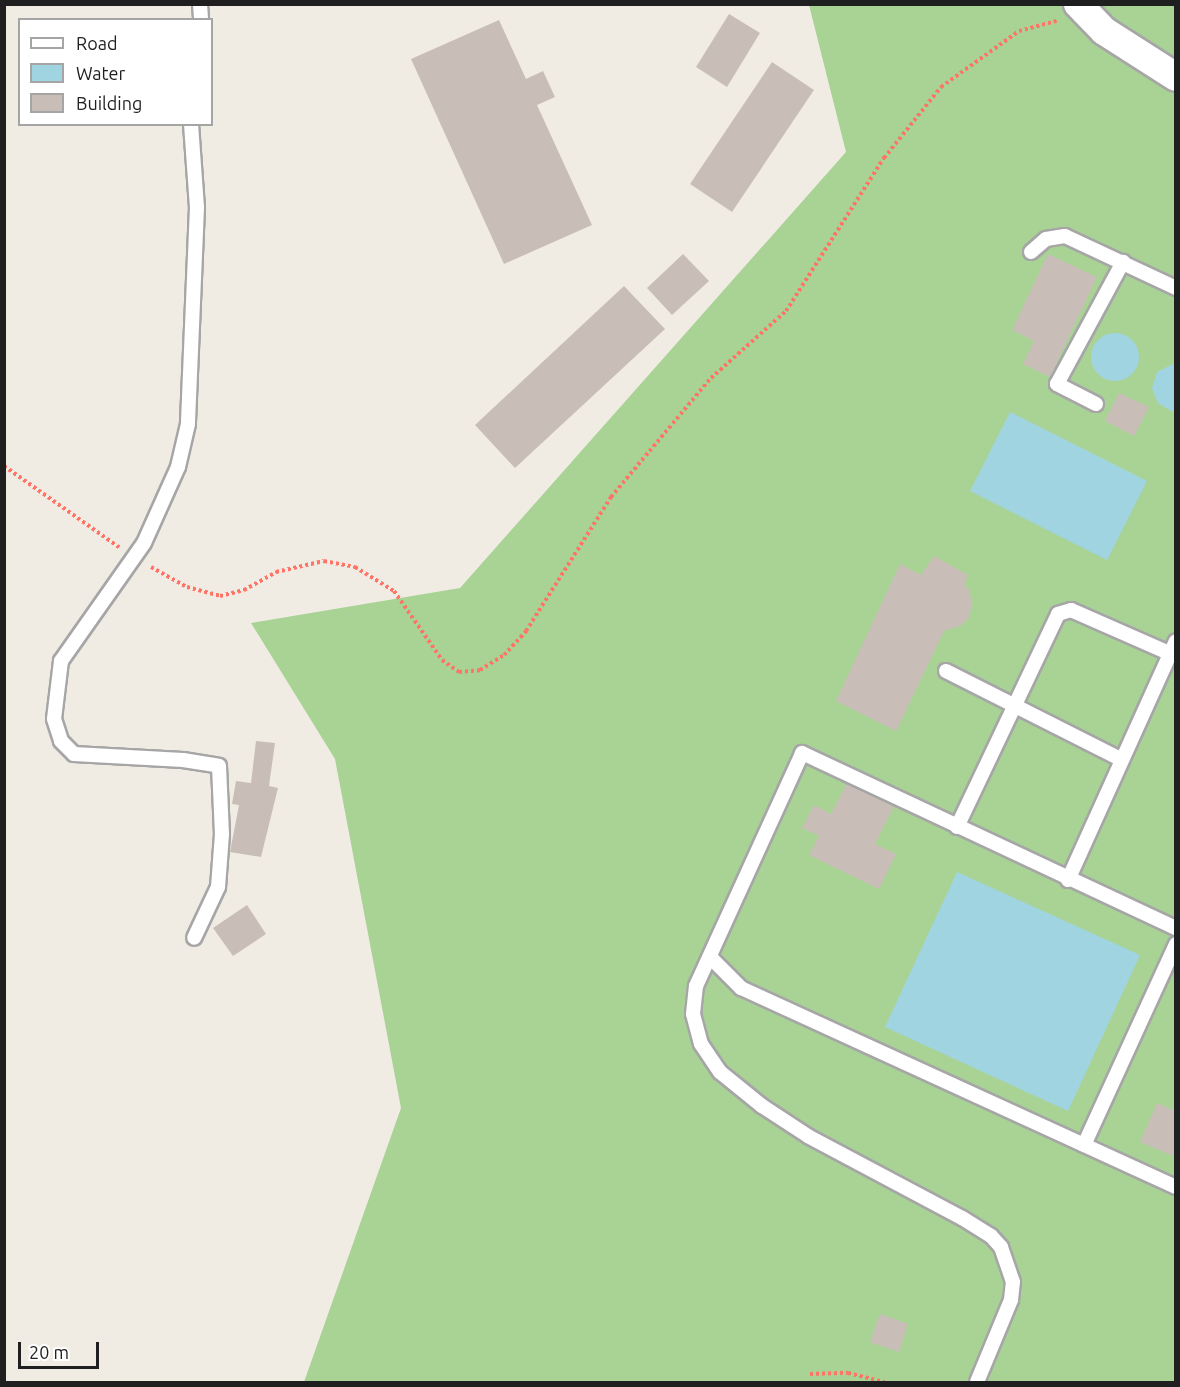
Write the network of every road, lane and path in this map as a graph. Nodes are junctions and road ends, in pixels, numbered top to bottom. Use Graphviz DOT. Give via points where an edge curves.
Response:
graph roads {
  1 [pos="1082,9"];
  2 [pos="1176,77"];
  3 [pos="191,126"];
  4 [pos="1031,252"];
  5 [pos="1123,262"];
  6 [pos="1176,288"];
  7 [pos="1096,404"];
  8 [pos="4,466"];
  9 [pos="134,557"];
  10 [pos="1174,650"];
  11 [pos="946,671"];
  12 [pos="1014,706"];
  13 [pos="1122,760"];
  14 [pos="957,827"];
  15 [pos="1068,880"];
  16 [pos="1176,928"];
  17 [pos="194,938"];
  18 [pos="1176,944"];
  19 [pos="710,957"];
  20 [pos="1084,1145"];
  21 [pos="1176,1187"];
  22 [pos="810,1374"];
  23 [pos="885,1383"];
  24 [pos="977,1383"];
  1 -- 2 [label="street" via="1104,30"];
  1 -- 9 [label="path" via="1019,31 941,87 884,158 786,311 711,378 611,497 526,631 504,655 480,670 459,672 442,660 394,591 355,567 324,561 276,572 244,590 220,596 187,587"];
  3 -- 9 [label="lane" via="197,207 188,424 178,467"];
  4 -- 5 [label="lane" via="1047,239 1065,236"];
  5 -- 6 [label="lane"];
  5 -- 7 [label="lane" via="1057,384"];
  8 -- 9 [label="path"];
  9 -- 17 [label="lane" via="61,661 54,719 61,741 74,754 183,760 219,766 222,834 218,887"];
  10 -- 12 [label="lane" via="1071,610 1058,614"];
  10 -- 13 [label="lane"];
  11 -- 12 [label="lane"];
  12 -- 13 [label="lane"];
  12 -- 14 [label="lane"];
  13 -- 15 [label="lane"];
  14 -- 15 [label="lane"];
  14 -- 19 [label="lane" via="802,753"];
  15 -- 16 [label="lane"];
  18 -- 20 [label="lane"];
  19 -- 20 [label="lane" via="741,988"];
  19 -- 24 [label="lane" via="696,986 693,1014 701,1044 720,1071 762,1106 808,1136 962,1218 1001,1247 1013,1281 1011,1300"];
  20 -- 21 [label="lane"];
  22 -- 23 [label="path" via="848,1373"];
}
